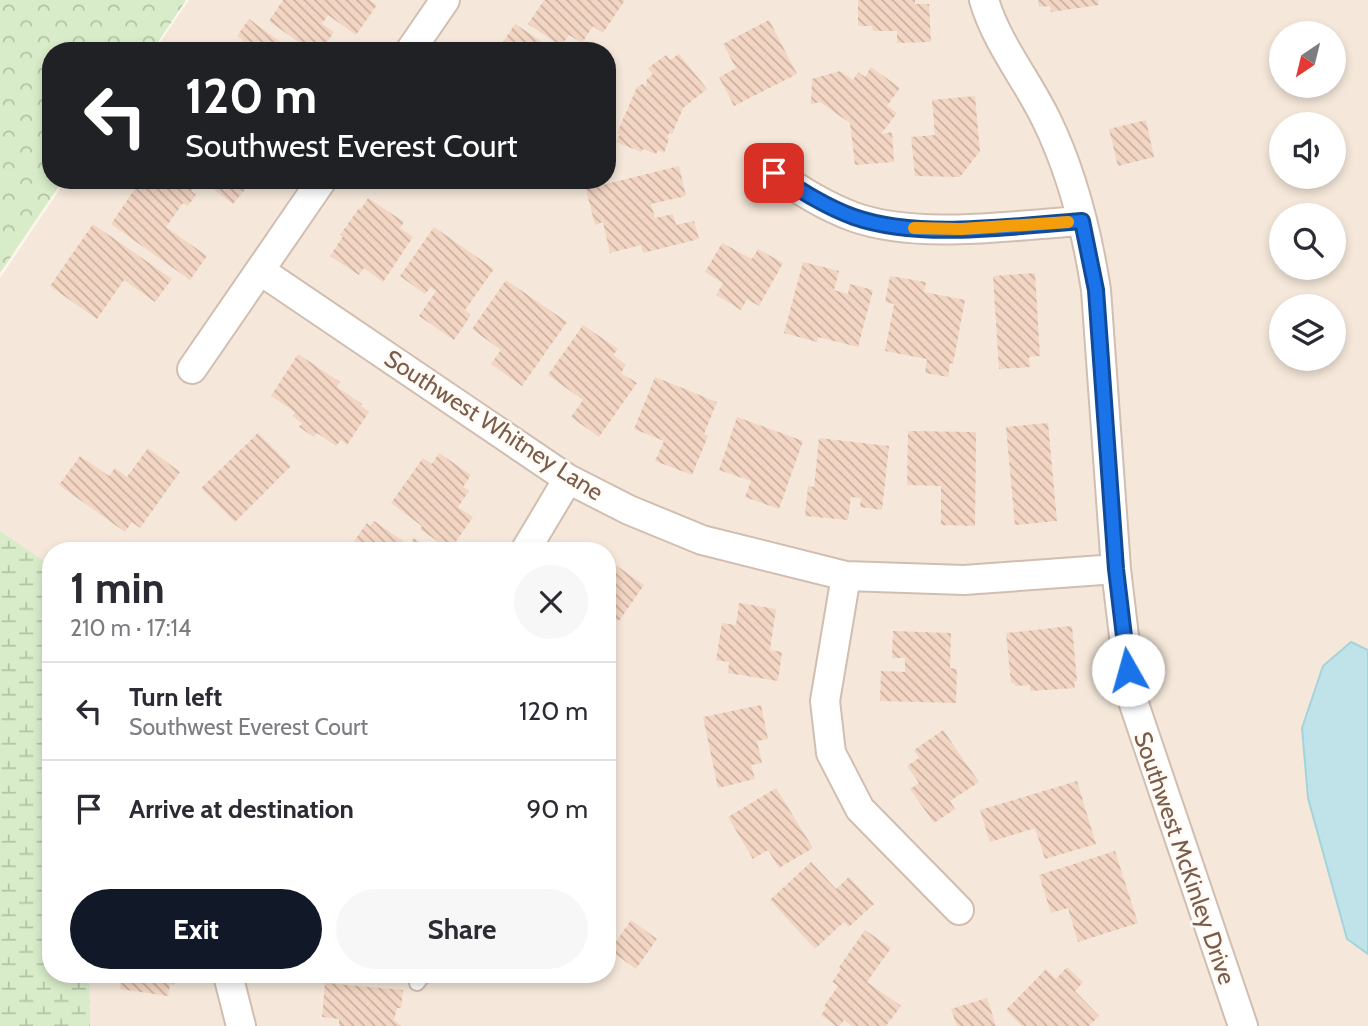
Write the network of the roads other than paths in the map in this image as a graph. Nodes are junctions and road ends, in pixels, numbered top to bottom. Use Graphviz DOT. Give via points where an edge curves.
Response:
graph roads {
  1 [pos="444,0"];
  2 [pos="984,0"];
  3 [pos="416,42"];
  4 [pos="774,173"];
  5 [pos="316,189"];
  6 [pos="1082,221"];
  7 [pos="261,271"];
  8 [pos="192,369"];
  9 [pos="568,479"];
  10 [pos="530,542"];
  11 [pos="1116,569"];
  12 [pos="846,576"];
  13 [pos="959,910"];
  14 [pos="230,983"];
  15 [pos="241,1026"];
  16 [pos="1243,1026"];
  1 -- 3 [label="street"];
  2 -- 6 [label="street, Southwest McKinley Drive" via="1005,52 1047,120"];
  4 -- 6 [label="street" via="820,203 856,218 907,227 961,229"];
  5 -- 7 [label="street"];
  6 -- 11 [label="street, Southwest McKinley Drive" via="1096,290"];
  7 -- 8 [label="street"];
  7 -- 9 [label="street, Southwest Whitney Lane"];
  9 -- 10 [label="street"];
  9 -- 12 [label="street, Southwest Whitney Lane" via="702,540"];
  11 -- 12 [label="street, Southwest Whitney Lane" via="964,580"];
  11 -- 16 [label="street, Southwest McKinley Drive" via="1131,695"];
  12 -- 13 [label="street" via="825,701 831,753 860,809"];
  14 -- 15 [label="street"];
}
